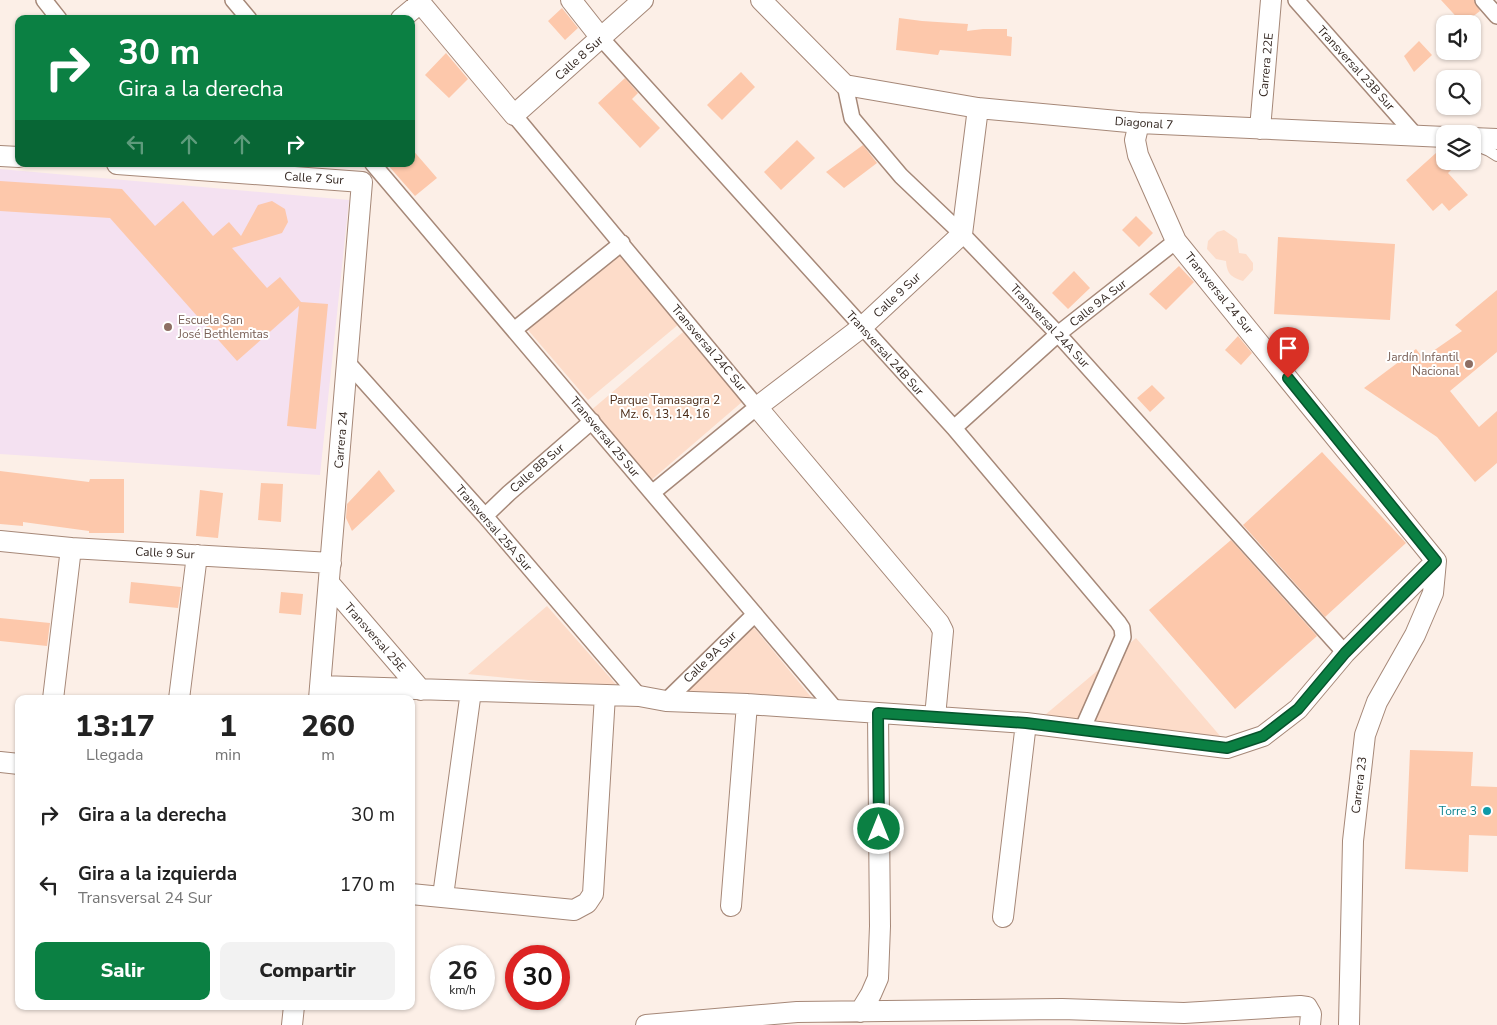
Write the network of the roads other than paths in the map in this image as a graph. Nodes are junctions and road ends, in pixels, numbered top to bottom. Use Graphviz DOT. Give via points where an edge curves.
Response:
graph roads {
  1 [pos="44,0"];
  2 [pos="233,0"];
  3 [pos="571,0"];
  4 [pos="643,0"];
  5 [pos="761,0"];
  6 [pos="1271,0"];
  7 [pos="1296,0"];
  8 [pos="1483,0"];
  9 [pos="419,1"];
  10 [pos="56,15"];
  11 [pos="246,15"];
  12 [pos="405,15"];
  13 [pos="1497,16"];
  14 [pos="601,38"];
  15 [pos="845,85"];
  16 [pos="978,108"];
  17 [pos="514,115"];
  18 [pos="1139,123"];
  19 [pos="1260,129"];
  20 [pos="1416,136"];
  21 [pos="1436,137"];
  22 [pos="1481,138"];
  23 [pos="1497,139"];
  24 [pos="1481,148"];
  25 [pos="1497,156"];
  26 [pos="205,167"];
  27 [pos="376,167"];
  28 [pos="229,168"];
  29 [pos="362,182"];
  30 [pos="962,234"];
  31 [pos="1176,241"];
  32 [pos="622,243"];
  33 [pos="862,327"];
  34 [pos="514,330"];
  35 [pos="1058,334"];
  36 [pos="347,362"];
  37 [pos="757,406"];
  38 [pos="592,421"];
  39 [pos="954,428"];
  40 [pos="652,493"];
  41 [pos="484,516"];
  42 [pos="0,541"];
  43 [pos="71,548"];
  44 [pos="197,555"];
  45 [pos="1436,561"];
  46 [pos="331,563"];
  47 [pos="329,583"];
  48 [pos="755,614"];
  49 [pos="1345,653"];
  50 [pos="422,690"];
  51 [pos="470,691"];
  52 [pos="320,693"];
  53 [pos="53,695"];
  54 [pos="180,695"];
  55 [pos="605,695"];
  56 [pos="639,696"];
  57 [pos="666,701"];
  58 [pos="747,704"];
  59 [pos="838,711"];
  60 [pos="878,713"];
  61 [pos="935,717"];
  62 [pos="1026,723"];
  63 [pos="1082,730"];
  64 [pos="0,762"];
  65 [pos="15,764"];
  66 [pos="415,894"];
  67 [pos="443,896"];
  68 [pos="731,906"];
  69 [pos="1004,917"];
  70 [pos="294,1010"];
  71 [pos="860,1012"];
  72 [pos="1061,1017"];
  73 [pos="932,1018"];
  74 [pos="796,1019"];
  75 [pos="1183,1019"];
  76 [pos="668,1024"];
  77 [pos="292,1025"];
  78 [pos="646,1025"];
  79 [pos="1310,1025"];
  80 [pos="1349,1025"];
  1 -- 10 [label="street"];
  2 -- 11 [label="street"];
  3 -- 14 [label="street, Transversal 24B Sur"];
  4 -- 14 [label="street, Calle 8 Sur"];
  5 -- 15 [label="street"];
  6 -- 19 [label="street, Carrera 22E"];
  7 -- 20 [label="street, Transversal 23B Sur"];
  8 -- 13 [label="street"];
  9 -- 12 [label="street"];
  9 -- 17 [label="street, Transversal 24C Sur"];
  14 -- 17 [label="street, Calle 8 Sur"];
  14 -- 33 [label="street, Transversal 24B Sur"];
  15 -- 16 [label="street, Diagonal 7"];
  15 -- 30 [label="street, Transversal 24A Sur" via="852,118 901,176"];
  16 -- 18 [label="street, Diagonal 7"];
  16 -- 30 [label="street"];
  17 -- 32 [label="street, Transversal 24C Sur"];
  18 -- 19 [label="street, Diagonal 7"];
  18 -- 31 [label="street, Transversal 24 Sur" via="1135,140 1138,155"];
  19 -- 20 [label="street, Diagonal 7"];
  20 -- 21 [label="street, Diagonal 7"];
  22 -- 23 [label="street"];
  24 -- 25 [label="lane"];
  26 -- 28 [label="street, Calle 7 Sur"];
  27 -- 34 [label="street, Transversal 25 Sur"];
  28 -- 29 [label="street, Calle 7 Sur"];
  29 -- 36 [label="street, Carrera 24"];
  30 -- 33 [label="street, Calle 9 Sur"];
  30 -- 35 [label="street, Transversal 24A Sur"];
  31 -- 35 [label="street, Calle 9A Sur"];
  31 -- 45 [label="street, Transversal 24 Sur"];
  32 -- 34 [label="street"];
  32 -- 37 [label="street, Transversal 24C Sur"];
  33 -- 37 [label="street, Calle 9 Sur"];
  33 -- 39 [label="street, Transversal 24B Sur"];
  34 -- 38 [label="street, Transversal 25 Sur"];
  35 -- 39 [label="street, Calle 9A Sur"];
  35 -- 49 [label="street, Transversal 24A Sur"];
  36 -- 41 [label="street, Transversal 25A Sur"];
  36 -- 46 [label="street, Carrera 24"];
  37 -- 40 [label="street"];
  37 -- 61 [label="street, Transversal 24C Sur" via="939,623 943,631"];
  38 -- 40 [label="street, Transversal 25 Sur"];
  38 -- 41 [label="street, Calle 8B Sur"];
  39 -- 63 [label="street, Transversal 24B Sur" via="1122,628 1122,637"];
  40 -- 48 [label="street, Transversal 25 Sur"];
  41 -- 56 [label="street, Transversal 25A Sur"];
  42 -- 43 [label="street, Calle 9 Sur"];
  43 -- 44 [label="street, Calle 9 Sur"];
  43 -- 53 [label="street"];
  44 -- 46 [label="street, Calle 9 Sur"];
  44 -- 54 [label="street"];
  45 -- 49 [label="street"];
  45 -- 80 [label="street, Carrera 23" via="1433,593 1378,702 1365,735 1353,841"];
  46 -- 47 [label="street, Carrera 24"];
  47 -- 50 [label="street, Transversal 25E"];
  47 -- 52 [label="street, Carrera 24"];
  48 -- 57 [label="street, Calle 9A Sur"];
  48 -- 59 [label="street, Transversal 25 Sur"];
  49 -- 63 [label="street" via="1298,709 1263,736 1227,748"];
  50 -- 51 [label="street"];
  50 -- 52 [label="street"];
  51 -- 55 [label="street"];
  51 -- 67 [label="street"];
  55 -- 56 [label="street"];
  55 -- 67 [label="street" via="593,894 587,902 574,910"];
  56 -- 57 [label="street"];
  57 -- 58 [label="street"];
  58 -- 59 [label="street"];
  58 -- 68 [label="street"];
  59 -- 60 [label="street"];
  60 -- 61 [label="street"];
  60 -- 71 [label="street" via="878,978"];
  61 -- 62 [label="street"];
  62 -- 63 [label="street"];
  62 -- 69 [label="street"];
  64 -- 65 [label="street"];
  66 -- 67 [label="street"];
  70 -- 77 [label="street"];
  71 -- 73 [label="street"];
  71 -- 74 [label="street"];
  72 -- 73 [label="street"];
  72 -- 75 [label="street"];
  74 -- 76 [label="street"];
  75 -- 79 [label="street" via="1300,1006 1307,1007 1311,1014"];
  76 -- 78 [label="street"];
}
